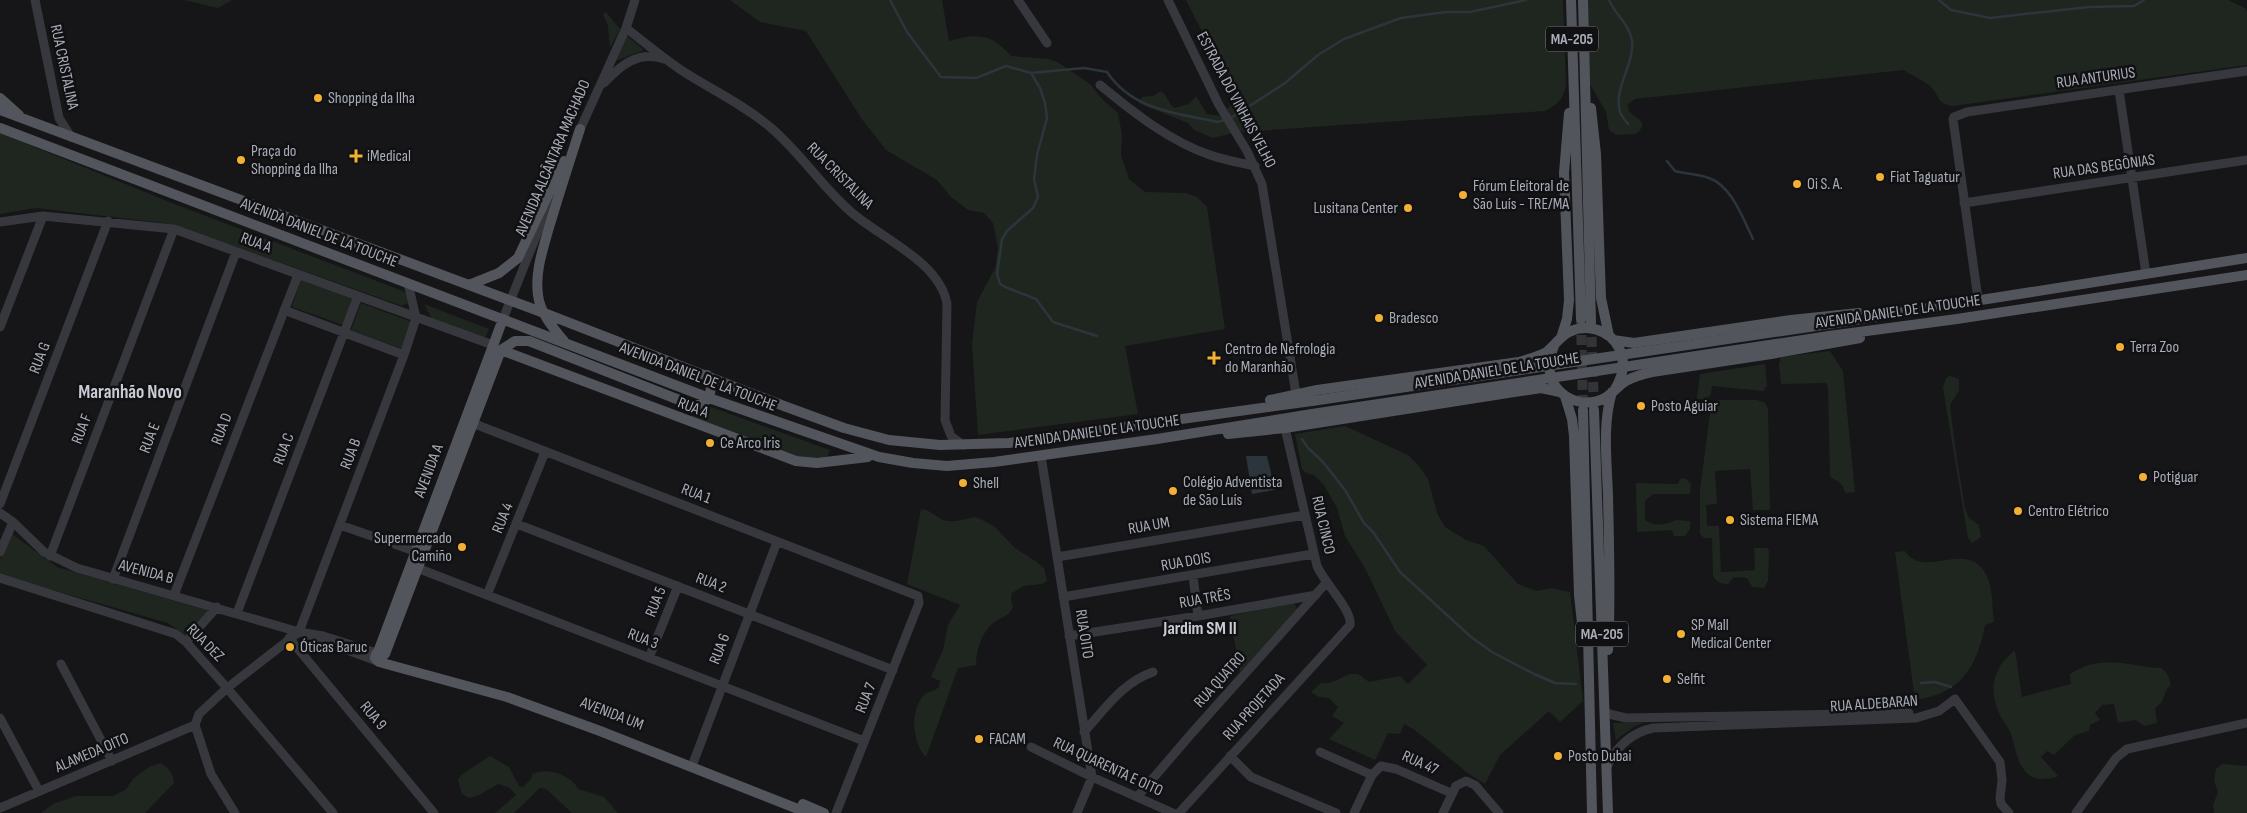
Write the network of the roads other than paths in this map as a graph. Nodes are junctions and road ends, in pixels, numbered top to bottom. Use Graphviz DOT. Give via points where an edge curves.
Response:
graph roads {
  1 [pos="35,0"];
  2 [pos="634,0"];
  3 [pos="1018,0"];
  4 [pos="1168,0"];
  5 [pos="1570,0"];
  6 [pos="1582,0"];
  7 [pos="626,28"];
  8 [pos="1047,43"];
  9 [pos="667,60"];
  10 [pos="2247,71"];
  11 [pos="1584,76"];
  12 [pos="1573,79"];
  13 [pos="1100,85"];
  14 [pos="2119,90"];
  15 [pos="595,96"];
  16 [pos="0,98"];
  17 [pos="0,110"];
  18 [pos="24,119"];
  19 [pos="0,128"];
  20 [pos="580,129"];
  21 [pos="71,137"];
  22 [pos="2247,160"];
  23 [pos="1255,166"];
  24 [pos="2132,179"];
  25 [pos="1964,203"];
  26 [pos="43,216"];
  27 [pos="108,221"];
  28 [pos="0,222"];
  29 [pos="174,229"];
  30 [pos="236,252"];
  31 [pos="2247,258"];
  32 [pos="2146,274"];
  33 [pos="298,275"];
  34 [pos="2247,275"];
  35 [pos="408,284"];
  36 [pos="469,286"];
  37 [pos="358,296"];
  38 [pos="1978,299"];
  39 [pos="510,300"];
  40 [pos="284,310"];
  41 [pos="1912,310"];
  42 [pos="544,313"];
  43 [pos="416,318"];
  44 [pos="503,319"];
  45 [pos="1581,319"];
  46 [pos="1591,322"];
  47 [pos="1904,326"];
  48 [pos="0,327"];
  49 [pos="344,333"];
  50 [pos="1611,338"];
  51 [pos="534,342"];
  52 [pos="1558,342"];
  53 [pos="566,343"];
  54 [pos="497,348"];
  55 [pos="404,356"];
  56 [pos="707,375"];
  57 [pos="1614,391"];
  58 [pos="1296,394"];
  59 [pos="1562,394"];
  60 [pos="709,398"];
  61 [pos="1208,414"];
  62 [pos="469,421"];
  63 [pos="1285,428"];
  64 [pos="1157,439"];
  65 [pos="964,445"];
  66 [pos="545,452"];
  67 [pos="1041,456"];
  68 [pos="880,457"];
  69 [pos="0,504"];
  70 [pos="0,513"];
  71 [pos="1305,515"];
  72 [pos="13,522"];
  73 [pos="517,524"];
  74 [pos="340,525"];
  75 [pos="777,542"];
  76 [pos="0,552"];
  77 [pos="419,553"];
  78 [pos="1313,554"];
  79 [pos="50,556"];
  80 [pos="1057,557"];
  81 [pos="414,567"];
  82 [pos="1193,576"];
  83 [pos="0,578"];
  84 [pos="113,579"];
  85 [pos="1326,583"];
  86 [pos="678,586"];
  87 [pos="916,594"];
  88 [pos="174,595"];
  89 [pos="488,595"];
  90 [pos="1316,595"];
  91 [pos="1063,596"];
  92 [pos="217,607"];
  93 [pos="237,613"];
  94 [pos="750,614"];
  95 [pos="1198,616"];
  96 [pos="1350,620"];
  97 [pos="300,632"];
  98 [pos="1069,636"];
  99 [pos="289,638"];
  100 [pos="186,642"];
  101 [pos="380,656"];
  102 [pos="649,658"];
  103 [pos="61,664"];
  104 [pos="893,670"];
  105 [pos="1153,672"];
  106 [pos="1588,682"];
  107 [pos="722,686"];
  108 [pos="228,688"];
  109 [pos="1954,699"];
  110 [pos="1605,714"];
  111 [pos="0,718"];
  112 [pos="2247,724"];
  113 [pos="195,725"];
  114 [pos="1084,732"];
  115 [pos="864,741"];
  116 [pos="1031,747"];
  117 [pos="1320,752"];
  118 [pos="1230,756"];
  119 [pos="112,761"];
  120 [pos="693,764"];
  121 [pos="1606,768"];
  122 [pos="1375,772"];
  123 [pos="1092,777"];
  124 [pos="1453,790"];
  125 [pos="39,791"];
  126 [pos="1137,797"];
  127 [pos="0,808"];
  128 [pos="235,813"];
  129 [pos="333,813"];
  130 [pos="434,813"];
  131 [pos="808,813"];
  132 [pos="824,813"];
  133 [pos="836,813"];
  134 [pos="1076,813"];
  135 [pos="1173,813"];
  136 [pos="1179,813"];
  137 [pos="1336,813"];
  138 [pos="1354,813"];
  139 [pos="1443,813"];
  140 [pos="1499,813"];
  141 [pos="1592,813"];
  142 [pos="1608,813"];
  143 [pos="2009,813"];
  144 [pos="2076,813"];
  1 -- 21 [label="street, RUA CRISTALINA" via="59,118"];
  2 -- 7 [label="street"];
  3 -- 8 [label="street"];
  4 -- 23 [label="street, ESTRADA DO VINHAIS VELHO" via="1219,105"];
  5 -- 12 [label="main road, MA-205"];
  6 -- 11 [label="main road, MA-205"];
  7 -- 9 [label="street, RUA CRISTALINA"];
  7 -- 15 [label="street, AVENIDA ALCÂNTARA MACHADO"];
  9 -- 15 [label="street" via="647,56 632,60 618,69"];
  9 -- 65 [label="street, RUA CRISTALINA" via="772,128 844,206 916,259 937,280 947,304 945,420 954,439"];
  10 -- 14 [label="street, RUA ANTURIUS"];
  11 -- 46 [label="main road, MA-205"];
  11 -- 50 [label="main road" via="1596,154 1601,298"];
  12 -- 45 [label="main road, MA-205"];
  12 -- 52 [label="main road" via="1564,173 1569,300 1567,319"];
  13 -- 23 [label="street" via="1135,113 1185,144 1209,155"];
  14 -- 24 [label="street"];
  14 -- 25 [label="street, RUA ANTURIUS" via="1957,115 1953,119"];
  15 -- 20 [label="street, AVENIDA ALCÂNTARA MACHADO"];
  16 -- 18 [label="main road"];
  17 -- 18 [label="main road, AVENIDA DANIEL DE LA TOUCHE"];
  18 -- 21 [label="main road, AVENIDA DANIEL DE LA TOUCHE"];
  19 -- 35 [label="main road, AVENIDA DANIEL DE LA TOUCHE"];
  20 -- 36 [label="main road" via="518,258 499,273"];
  20 -- 39 [label="street, AVENIDA ALCÂNTARA MACHADO"];
  20 -- 42 [label="main road" via="539,267 538,296"];
  21 -- 36 [label="main road, AVENIDA DANIEL DE LA TOUCHE"];
  22 -- 24 [label="street, RUA DAS BEGÔNIAS"];
  23 -- 58 [label="street, ESTRADA DO VINHAIS VELHO" via="1265,193"];
  24 -- 25 [label="street, RUA DAS BEGÔNIAS"];
  24 -- 32 [label="street"];
  25 -- 38 [label="street"];
  26 -- 27 [label="street, RUA A"];
  26 -- 28 [label="street, RUA A"];
  26 -- 48 [label="street"];
  27 -- 29 [label="street, RUA A"];
  27 -- 69 [label="street, RUA G"];
  29 -- 30 [label="street, RUA A"];
  29 -- 79 [label="street, RUA F"];
  30 -- 33 [label="street, RUA A"];
  30 -- 84 [label="street, RUA E"];
  31 -- 32 [label="main road, AVENIDA DANIEL DE LA TOUCHE"];
  32 -- 38 [label="main road, AVENIDA DANIEL DE LA TOUCHE"];
  33 -- 37 [label="street, RUA A"];
  33 -- 40 [label="street, RUA D"];
  34 -- 47 [label="main road, AVENIDA DANIEL DE LA TOUCHE"];
  35 -- 43 [label="street"];
  35 -- 44 [label="main road, AVENIDA DANIEL DE LA TOUCHE"];
  36 -- 39 [label="main road, AVENIDA DANIEL DE LA TOUCHE"];
  37 -- 43 [label="street, RUA A"];
  37 -- 49 [label="street, RUA C"];
  38 -- 41 [label="main road, AVENIDA DANIEL DE LA TOUCHE"];
  39 -- 42 [label="main road, AVENIDA DANIEL DE LA TOUCHE"];
  39 -- 44 [label="street, AVENIDA A"];
  40 -- 49 [label="street"];
  40 -- 88 [label="street, RUA D"];
  41 -- 50 [label="main road" via="1818,317 1634,343"];
  41 -- 61 [label="main road, AVENIDA DANIEL DE LA TOUCHE, bridge"];
  42 -- 53 [label="main road"];
  42 -- 56 [label="main road, AVENIDA DANIEL DE LA TOUCHE"];
  43 -- 54 [label="street, RUA A"];
  43 -- 55 [label="street, RUA B"];
  44 -- 51 [label="main road"];
  44 -- 53 [label="main road, AVENIDA DANIEL DE LA TOUCHE"];
  44 -- 54 [label="main road, AVENIDA A"];
  47 -- 57 [label="main road" via="1824,346 1652,372 1636,376"];
  47 -- 64 [label="main road, AVENIDA DANIEL DE LA TOUCHE, bridge"];
  49 -- 55 [label="street"];
  49 -- 93 [label="street, RUA C"];
  50 -- 52 [label="main road" via="1585,328 1568,333"];
  50 -- 57 [label="main road" via="1619,349 1623,370"];
  51 -- 54 [label="main road" via="518,341"];
  51 -- 60 [label="main road" via="692,405 701,404"];
  52 -- 58 [label="main road" via="1544,354 1519,362"];
  52 -- 59 [label="main road" via="1550,354 1550,369 1554,384"];
  53 -- 60 [label="main road, AVENIDA DANIEL DE LA TOUCHE"];
  54 -- 62 [label="main road, AVENIDA A"];
  54 -- 68 [label="main road, RUA A" via="796,462"];
  55 -- 74 [label="street, RUA B"];
  56 -- 60 [label="main road" via="711,388"];
  56 -- 65 [label="main road, AVENIDA DANIEL DE LA TOUCHE" via="869,435 913,444"];
  57 -- 59 [label="main road" via="1589,403 1572,400"];
  57 -- 110 [label="main road" via="1607,424 1610,589"];
  58 -- 61 [label="main road"];
  59 -- 63 [label="main road" via="1546,389 1528,390"];
  59 -- 106 [label="main road" via="1572,419 1574,436 1579,595"];
  60 -- 68 [label="main road, AVENIDA DANIEL DE LA TOUCHE"];
  61 -- 65 [label="main road, AVENIDA DANIEL DE LA TOUCHE" via="1009,443"];
  62 -- 66 [label="street, RUA 1"];
  62 -- 77 [label="main road, AVENIDA A"];
  63 -- 64 [label="main road"];
  63 -- 71 [label="street, RUA CINCO"];
  64 -- 67 [label="main road, AVENIDA DANIEL DE LA TOUCHE"];
  66 -- 73 [label="street, RUA 4"];
  66 -- 75 [label="street, RUA 1"];
  67 -- 68 [label="main road, AVENIDA DANIEL DE LA TOUCHE" via="947,466 913,464"];
  67 -- 80 [label="street, RUA OITO"];
  70 -- 72 [label="street, AVENIDA B"];
  71 -- 78 [label="street, RUA CINCO"];
  71 -- 80 [label="street, RUA UM"];
  72 -- 76 [label="street"];
  72 -- 79 [label="street, AVENIDA B"];
  73 -- 86 [label="street, RUA 2"];
  73 -- 89 [label="street, RUA 4"];
  74 -- 77 [label="street"];
  74 -- 97 [label="street, RUA B"];
  75 -- 87 [label="street, RUA 1"];
  75 -- 94 [label="street, RUA 6"];
  77 -- 81 [label="main road, AVENIDA A"];
  78 -- 82 [label="street, RUA DOIS"];
  78 -- 85 [label="street, RUA CINCO"];
  79 -- 84 [label="street, AVENIDA B"];
  80 -- 91 [label="street, RUA OITO"];
  81 -- 89 [label="street, RUA 3"];
  81 -- 101 [label="main road, AVENIDA A"];
  82 -- 91 [label="street, RUA DOIS"];
  82 -- 95 [label="street"];
  83 -- 100 [label="street, RUA DEZ" via="170,631"];
  84 -- 88 [label="street, AVENIDA B"];
  85 -- 90 [label="street, RUA QUATRO"];
  85 -- 96 [label="street, RUA CINCO"];
  86 -- 94 [label="street, RUA 2"];
  86 -- 102 [label="street, RUA 5"];
  87 -- 104 [label="street, RUA 7" via="919,603"];
  88 -- 92 [label="street, AVENIDA B"];
  89 -- 102 [label="street, RUA 3"];
  90 -- 95 [label="street, RUA TRÊS"];
  90 -- 126 [label="street, RUA QUATRO"];
  91 -- 98 [label="street, RUA OITO"];
  92 -- 93 [label="street, AVENIDA B"];
  92 -- 100 [label="street"];
  93 -- 97 [label="street, AVENIDA B"];
  94 -- 104 [label="street, RUA 2"];
  94 -- 107 [label="street, RUA 6"];
  95 -- 98 [label="street, RUA TRÊS"];
  96 -- 118 [label="street, RUA PROJETADA" via="1346,630"];
  97 -- 99 [label="street"];
  97 -- 101 [label="street, AVENIDA B" via="323,636"];
  98 -- 114 [label="street, RUA OITO"];
  99 -- 108 [label="street"];
  99 -- 130 [label="street, RUA 9"];
  100 -- 108 [label="street, RUA DEZ"];
  101 -- 120 [label="main road, AVENIDA UM"];
  102 -- 107 [label="street, RUA 3"];
  103 -- 119 [label="street"];
  104 -- 115 [label="street, RUA 7"];
  105 -- 114 [label="street" via="1127,685"];
  106 -- 110 [label="main road, MA-205" via="1589,410"];
  106 -- 141 [label="main road, MA-205"];
  107 -- 115 [label="street, RUA 3"];
  107 -- 120 [label="street, RUA 6"];
  108 -- 113 [label="street" via="199,714"];
  108 -- 129 [label="street, RUA DEZ"];
  109 -- 110 [label="street, RUA ALDEBARAN" via="1932,709 1915,712 1626,718"];
  109 -- 121 [label="street, RUA ALDEBARAN" via="1938,711 1916,718 1653,728 1639,732 1616,750"];
  109 -- 143 [label="street" via="2000,762 2001,804"];
  110 -- 121 [label="main road, MA-205"];
  111 -- 125 [label="street"];
  112 -- 144 [label="street" via="2127,750 2116,758"];
  113 -- 119 [label="street, ALAMEDA OITO"];
  113 -- 128 [label="street" via="211,774"];
  114 -- 123 [label="street, RUA OITO"];
  115 -- 133 [label="street, RUA 7"];
  116 -- 123 [label="street, RUA QUARENTA E OITO"];
  117 -- 122 [label="street, RUA 47"];
  118 -- 136 [label="street, RUA PROJETADA"];
  118 -- 137 [label="street" via="1251,777"];
  119 -- 125 [label="street, ALAMEDA OITO"];
  120 -- 131 [label="main road, AVENIDA UM"];
  120 -- 132 [label="main road, AVENIDA UM"];
  121 -- 142 [label="main road, MA-205"];
  122 -- 124 [label="street, RUA 47" via="1385,765"];
  122 -- 138 [label="street"];
  123 -- 126 [label="street, RUA QUARENTA E OITO"];
  123 -- 134 [label="street"];
  124 -- 139 [label="street"];
  124 -- 140 [label="street, RUA 47" via="1462,782 1470,782"];
  125 -- 127 [label="street, ALAMEDA OITO"];
  126 -- 135 [label="street, RUA QUARENTA E OITO"];
}
